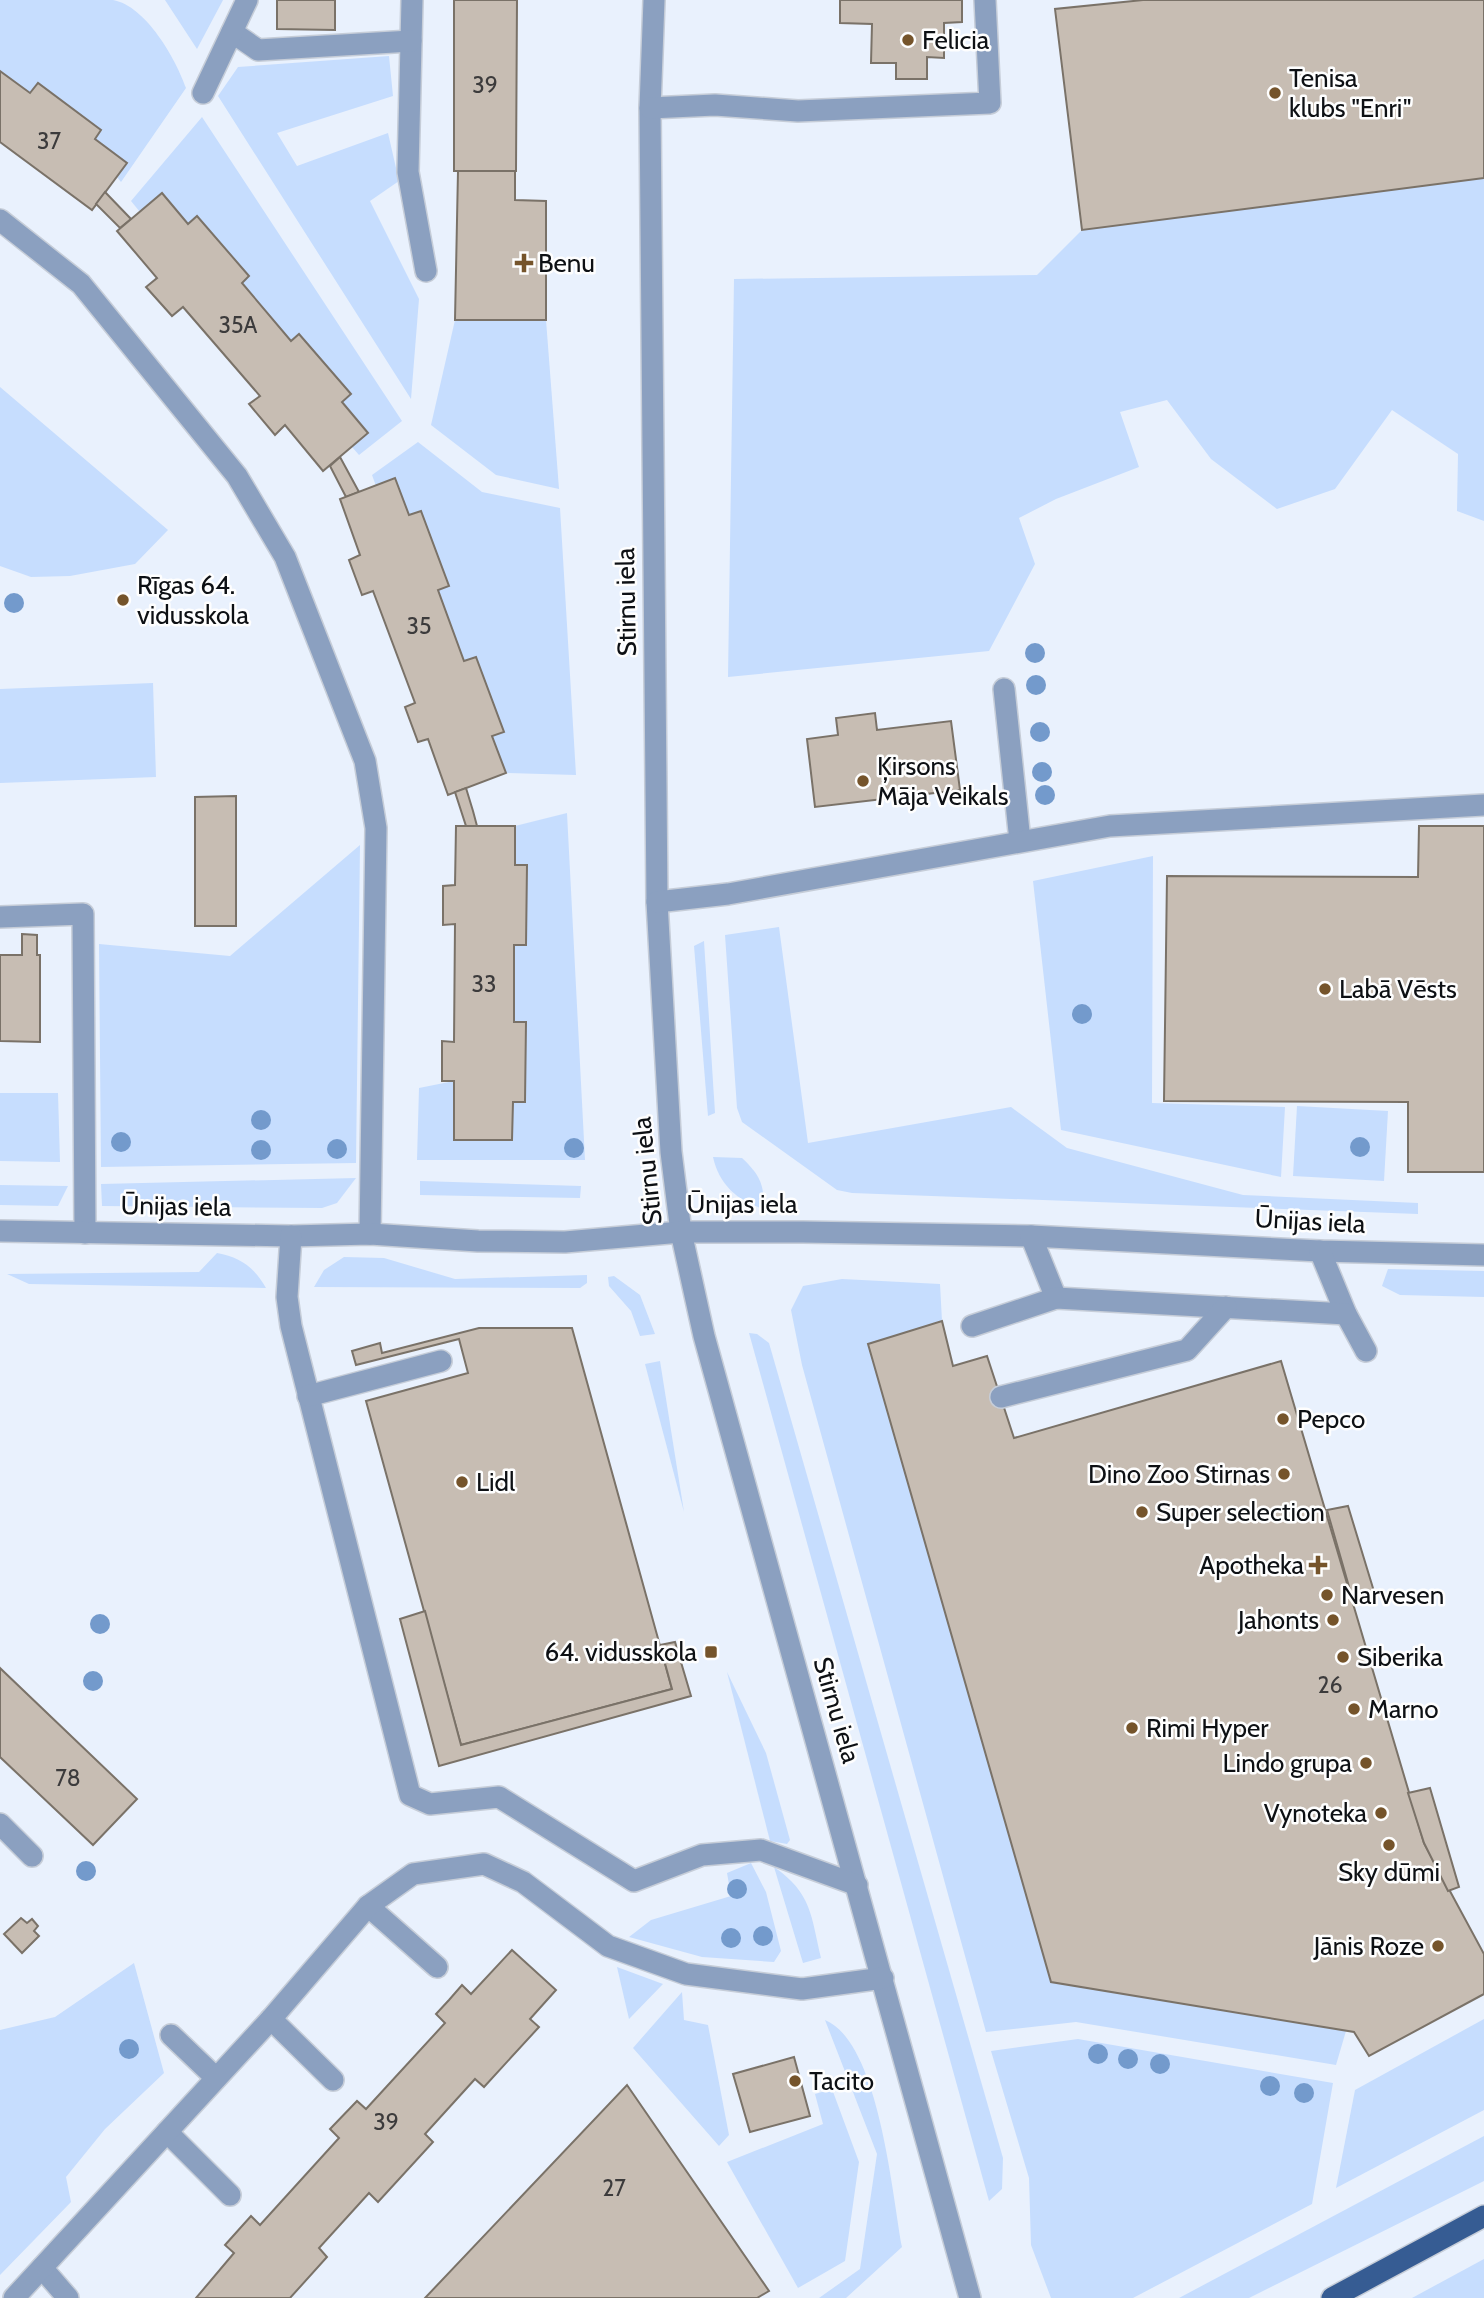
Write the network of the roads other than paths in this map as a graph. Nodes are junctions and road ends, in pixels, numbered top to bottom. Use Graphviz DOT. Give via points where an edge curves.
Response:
graph roads {
  1 [pos="247,0"];
  2 [pos="412,0"];
  3 [pos="654,0"];
  4 [pos="985,0"];
  5 [pos="232,32"];
  6 [pos="411,41"];
  7 [pos="203,93"];
  8 [pos="650,108"];
  9 [pos="0,219"];
  10 [pos="426,271"];
  11 [pos="1004,689"];
  12 [pos="1484,805"];
  13 [pos="1020,841"];
  14 [pos="657,902"];
  15 [pos="0,917"];
  16 [pos="0,1231"];
  17 [pos="681,1232"];
  18 [pos="85,1233"];
  19 [pos="370,1234"];
  20 [pos="291,1236"];
  21 [pos="1031,1236"];
  22 [pos="1320,1251"];
  23 [pos="1484,1255"];
  24 [pos="1056,1298"];
  25 [pos="1226,1307"];
  26 [pos="1346,1314"];
  27 [pos="972,1326"];
  28 [pos="1366,1351"];
  29 [pos="441,1361"];
  30 [pos="308,1396"];
  31 [pos="1001,1397"];
  32 [pos="0,1824"];
  33 [pos="33,1856"];
  34 [pos="857,1885"];
  35 [pos="368,1906"];
  36 [pos="437,1967"];
  37 [pos="883,1978"];
  38 [pos="271,2019"];
  39 [pos="171,2035"];
  40 [pos="216,2078"];
  41 [pos="333,2080"];
  42 [pos="167,2132"];
  43 [pos="230,2195"];
  44 [pos="1484,2217"];
  45 [pos="42,2267"];
  46 [pos="14,2298"];
  47 [pos="68,2298"];
  48 [pos="970,2298"];
  49 [pos="1332,2298"];
  1 -- 5 [label="street"];
  2 -- 6 [label="street"];
  3 -- 8 [label="street, Stirnu iela"];
  4 -- 8 [label="street" via="990,103 798,111 715,105"];
  5 -- 6 [label="street" via="258,50"];
  5 -- 7 [label="street"];
  6 -- 10 [label="street" via="408,172"];
  8 -- 14 [label="street, Stirnu iela"];
  9 -- 19 [label="street" via="81,284 237,476 285,557 365,761 376,828"];
  11 -- 13 [label="street"];
  12 -- 13 [label="street" via="1110,826"];
  13 -- 14 [label="street" via="823,878"];
  14 -- 17 [label="street, Stirnu iela" via="671,1152"];
  15 -- 18 [label="street" via="82,915"];
  16 -- 18 [label="street, Ūnijas iela"];
  17 -- 19 [label="street, Ūnijas iela" via="565,1242"];
  17 -- 21 [label="street, Ūnijas iela"];
  17 -- 34 [label="street, Stirnu iela" via="704,1336"];
  18 -- 20 [label="street, Ūnijas iela"];
  19 -- 20 [label="street, Ūnijas iela"];
  20 -- 30 [label="street" via="287,1297"];
  21 -- 22 [label="street, Ūnijas iela"];
  21 -- 24 [label="street"];
  22 -- 23 [label="street, Ūnijas iela"];
  22 -- 26 [label="street"];
  24 -- 25 [label="street"];
  24 -- 27 [label="street"];
  25 -- 26 [label="street"];
  25 -- 31 [label="street" via="1188,1350"];
  26 -- 28 [label="street"];
  29 -- 30 [label="street"];
  30 -- 34 [label="street" via="410,1795 430,1804 499,1797 634,1881 702,1855 751,1850"];
  32 -- 33 [label="street"];
  34 -- 37 [label="street, Stirnu iela"];
  35 -- 36 [label="street"];
  35 -- 37 [label="street" via="413,1874 484,1864 523,1882 608,1946 686,1973 802,1989"];
  35 -- 38 [label="street"];
  37 -- 48 [label="street, Stirnu iela"];
  38 -- 40 [label="street"];
  38 -- 41 [label="street"];
  39 -- 40 [label="street"];
  40 -- 42 [label="street"];
  42 -- 43 [label="street"];
  42 -- 45 [label="street"];
  44 -- 49 [label="main road"];
  45 -- 46 [label="street"];
  45 -- 47 [label="street"];
}
